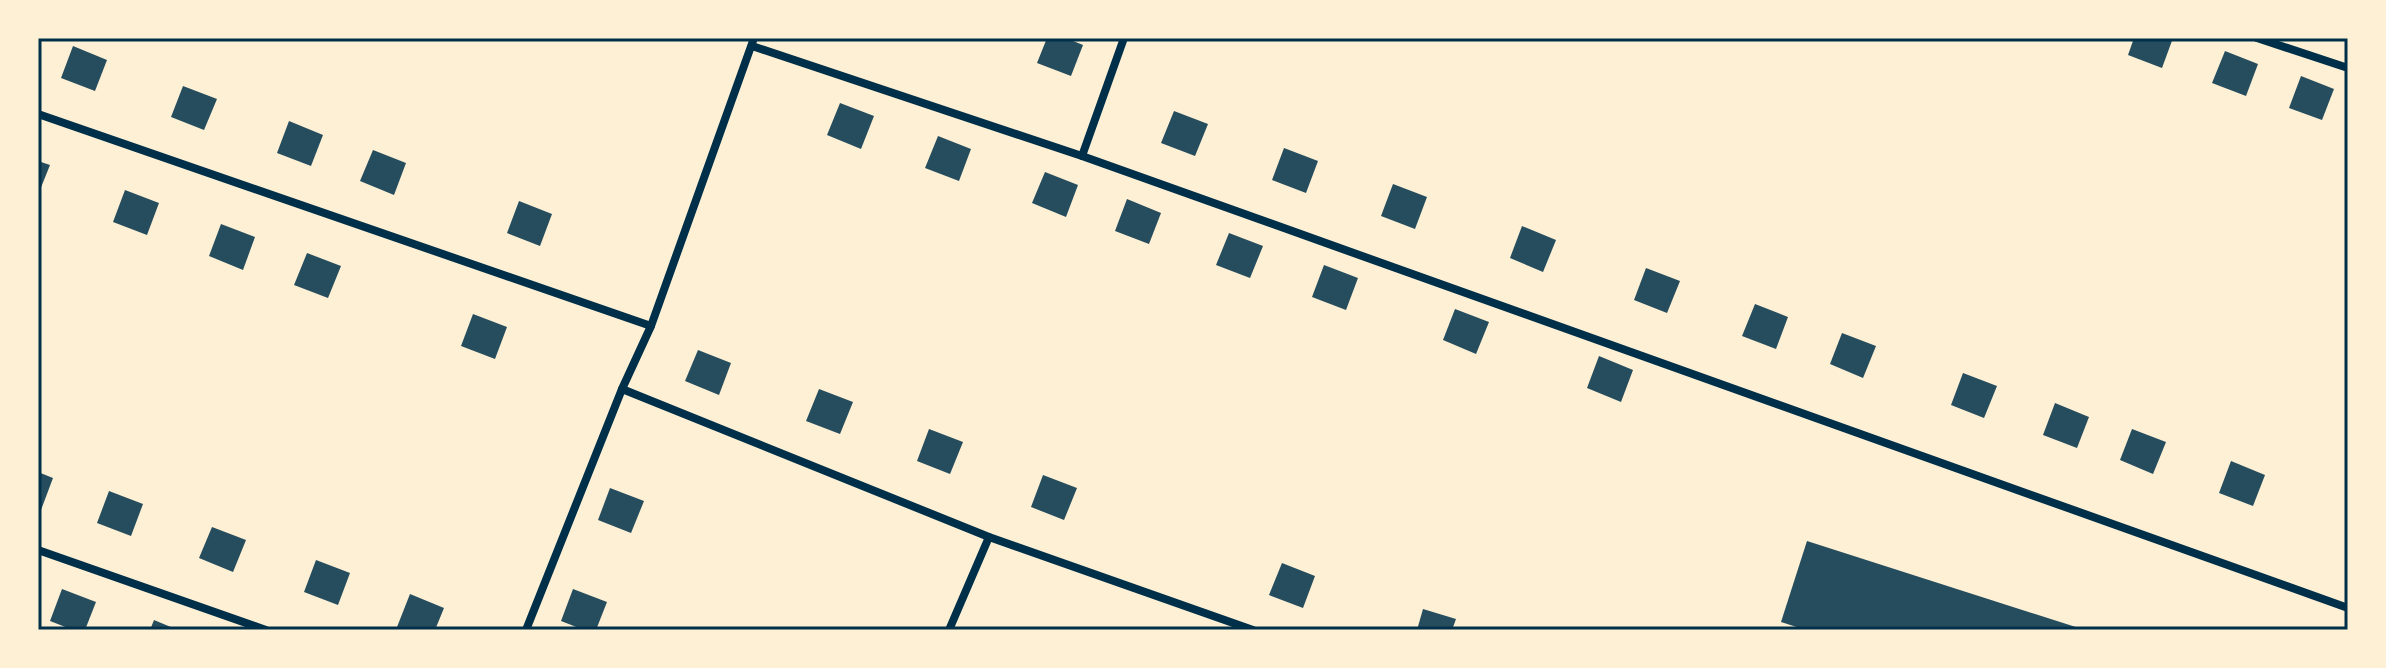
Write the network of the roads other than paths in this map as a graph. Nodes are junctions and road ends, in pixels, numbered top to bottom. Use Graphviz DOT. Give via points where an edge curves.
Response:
graph roads {
  1 [pos="1124,38"];
  2 [pos="2257,38"];
  3 [pos="753,42"];
  4 [pos="2348,68"];
  5 [pos="38,114"];
  6 [pos="1082,156"];
  7 [pos="651,326"];
  8 [pos="622,389"];
  9 [pos="989,537"];
  10 [pos="38,550"];
  11 [pos="2348,608"];
  12 [pos="266,630"];
  13 [pos="526,630"];
  14 [pos="949,630"];
  15 [pos="1253,630"];
  1 -- 6 [label="street"];
  2 -- 4 [label="street"];
  3 -- 6 [label="street"];
  3 -- 7 [label="street"];
  5 -- 7 [label="street"];
  6 -- 11 [label="street"];
  7 -- 8 [label="street"];
  8 -- 9 [label="street"];
  8 -- 13 [label="street"];
  9 -- 14 [label="street"];
  9 -- 15 [label="street"];
  10 -- 12 [label="street"];
}
